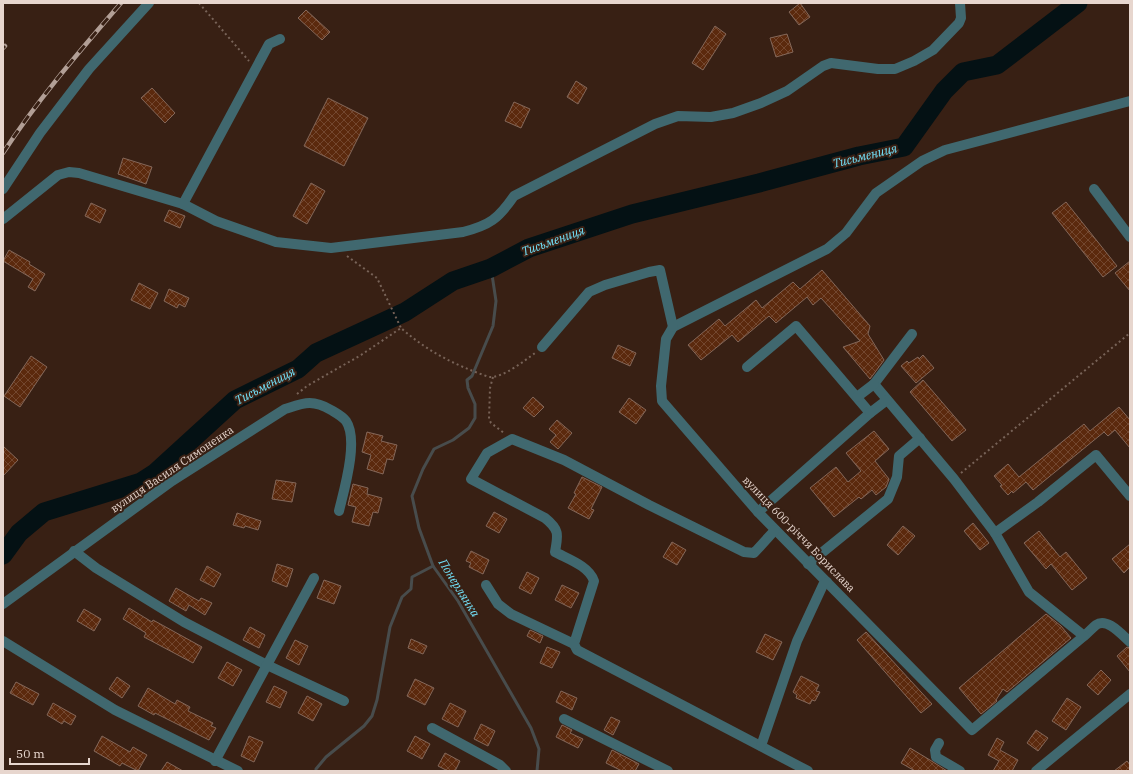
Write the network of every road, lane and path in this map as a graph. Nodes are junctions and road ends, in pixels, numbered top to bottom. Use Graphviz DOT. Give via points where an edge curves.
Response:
graph roads {
  1 [pos="149,3"];
  2 [pos="199,3"];
  3 [pos="960,3"];
  4 [pos="280,39"];
  5 [pos="256,69"];
  6 [pos="1130,101"];
  7 [pos="3,189"];
  8 [pos="1094,189"];
  9 [pos="183,204"];
  10 [pos="3,218"];
  11 [pos="1130,237"];
  12 [pos="335,247"];
  13 [pos="673,327"];
  14 [pos="401,328"];
  15 [pos="1130,333"];
  16 [pos="912,334"];
  17 [pos="542,347"];
  18 [pos="747,368"];
  19 [pos="493,378"];
  20 [pos="874,384"];
  21 [pos="857,397"];
  22 [pos="887,400"];
  23 [pos="285,409"];
  24 [pos="870,413"];
  25 [pos="920,438"];
  26 [pos="512,439"];
  27 [pos="954,479"];
  28 [pos="1130,496"];
  29 [pos="339,511"];
  30 [pos="758,512"];
  31 [pos="775,530"];
  32 [pos="995,533"];
  33 [pos="74,551"];
  34 [pos="808,564"];
  35 [pos="314,578"];
  36 [pos="827,582"];
  37 [pos="486,585"];
  38 [pos="3,604"];
  39 [pos="1084,636"];
  40 [pos="3,641"];
  41 [pos="1130,642"];
  42 [pos="574,644"];
  43 [pos="267,665"];
  44 [pos="1130,694"];
  45 [pos="344,701"];
  46 [pos="564,719"];
  47 [pos="432,728"];
  48 [pos="939,743"];
  49 [pos="761,746"];
  50 [pos="215,761"];
  51 [pos="238,771"];
  52 [pos="506,771"];
  53 [pos="668,771"];
  54 [pos="808,771"];
  55 [pos="960,771"];
  56 [pos="1036,771"];
  1 -- 7 [label="street" via="89,69 40,133"];
  2 -- 5 [label="path"];
  3 -- 12 [label="street" via="959,23 933,50 895,69 831,63 787,91 733,113 711,117 678,116 655,124 514,196 500,215 480,228"];
  4 -- 5 [label="street" via="269,44"];
  5 -- 9 [label="street"];
  6 -- 13 [label="street" via="945,150 922,161 876,193 846,233 827,250"];
  8 -- 11 [label="street"];
  9 -- 10 [label="street" via="69,172 58,175"];
  9 -- 12 [label="street" via="216,221 276,242"];
  12 -- 14 [label="path" via="377,278"];
  13 -- 17 [label="street" via="660,270 589,292"];
  13 -- 30 [label="street, вулиця 600-річчя Борислава" via="666,339 660,386 662,401"];
  14 -- 19 [label="path" via="416,342 458,366"];
  14 -- 23 [label="path" via="308,386 293,397"];
  15 -- 27 [label="path"];
  16 -- 20 [label="street"];
  17 -- 19 [label="path" via="517,366"];
  18 -- 21 [label="street" via="796,326"];
  19 -- 26 [label="path" via="490,388 489,419"];
  20 -- 21 [label="street"];
  20 -- 22 [label="street"];
  21 -- 24 [label="street"];
  22 -- 24 [label="street"];
  22 -- 25 [label="street"];
  23 -- 29 [label="street, вулиця Василя Симоненка" via="306,402 317,403 346,421 351,444 350,460"];
  23 -- 33 [label="street, вулиця Василя Симоненка" via="172,481"];
  24 -- 30 [label="street"];
  25 -- 27 [label="street"];
  25 -- 34 [label="street" via="899,456 897,477 888,499"];
  26 -- 31 [label="street" via="564,460 744,552 754,553"];
  26 -- 42 [label="street" via="487,453 471,479 553,524 558,538 555,552 587,570 592,576 594,581"];
  27 -- 32 [label="street"];
  28 -- 32 [label="street" via="1096,454 1038,502"];
  30 -- 31 [label="street, вулиця 600-річчя Борислава"];
  31 -- 34 [label="street, вулиця 600-річчя Борислава"];
  32 -- 39 [label="street" via="1029,592"];
  33 -- 38 [label="street, вулиця Василя Симоненка"];
  33 -- 43 [label="street" via="96,568 184,622"];
  34 -- 36 [label="street, вулиця 600-річчя Борислава"];
  35 -- 43 [label="street"];
  36 -- 39 [label="street, вулиця 600-річчя Борислава" via="972,730"];
  36 -- 49 [label="street" via="797,641"];
  37 -- 42 [label="street" via="498,604 511,614"];
  39 -- 41 [label="street, вулиця 600-річчя Борислава" via="1096,624 1102,622"];
  40 -- 50 [label="street" via="115,710"];
  42 -- 49 [label="street" via="577,650"];
  43 -- 45 [label="street"];
  43 -- 50 [label="street"];
  44 -- 56 [label="street"];
  46 -- 53 [label="street"];
  47 -- 52 [label="street" via="500,765"];
  48 -- 55 [label="street" via="935,750 936,757"];
  49 -- 54 [label="street"];
  50 -- 51 [label="street"];
}
